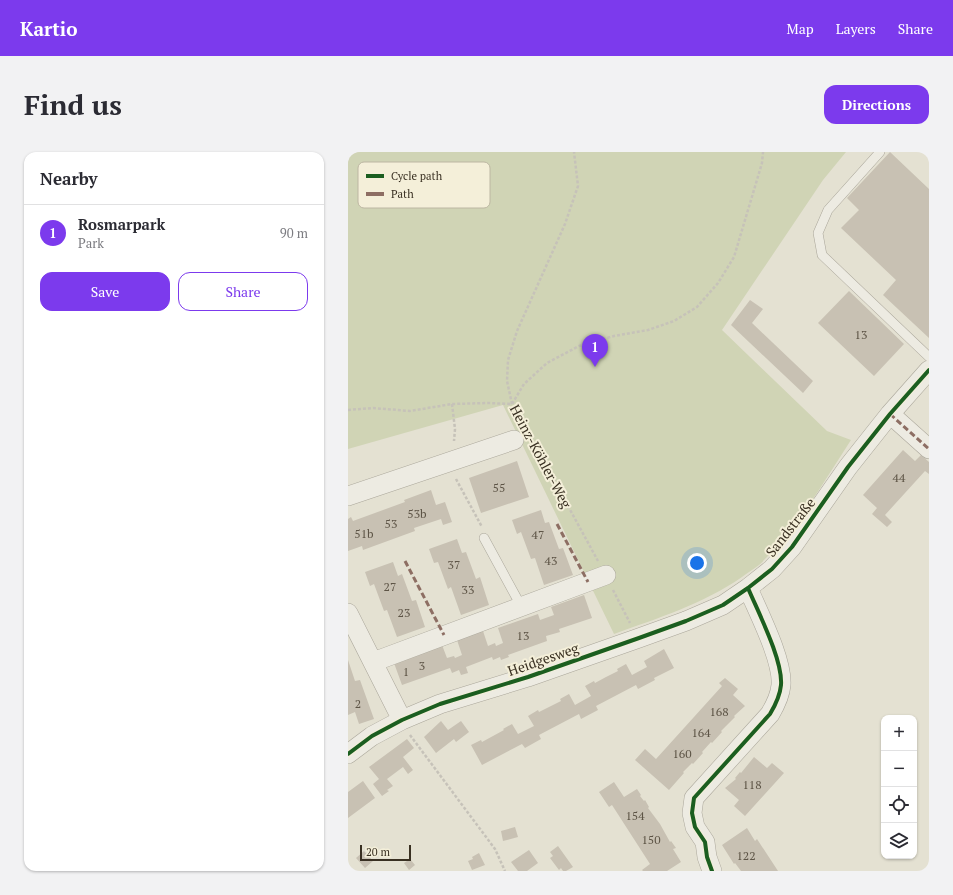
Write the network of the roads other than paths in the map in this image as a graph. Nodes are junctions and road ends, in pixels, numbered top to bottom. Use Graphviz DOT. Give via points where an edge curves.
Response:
graph roads {
  1 [pos="880,152"];
  2 [pos="929,357"];
  3 [pos="929,370"];
  4 [pos="890,414"];
  5 [pos="523,435"];
  6 [pos="929,449"];
  7 [pos="348,496"];
  8 [pos="484,538"];
  9 [pos="606,575"];
  10 [pos="748,588"];
  11 [pos="521,606"];
  12 [pos="348,613"];
  13 [pos="373,662"];
  14 [pos="402,720"];
  15 [pos="348,754"];
  16 [pos="712,871"];
  1 -- 2 [label="lane" via="828,210 818,232 822,255"];
  3 -- 4 [label="street, Sandstraße"];
  4 -- 6 [label="street"];
  4 -- 10 [label="street, Sandstraße" via="848,467 792,547"];
  5 -- 7 [label="street"];
  8 -- 11 [label="lane"];
  9 -- 11 [label="street"];
  10 -- 14 [label="street, Heidgesweg" via="723,605 686,621 528,677 440,704"];
  10 -- 16 [label="street" via="776,655 781,685 778,702 770,714 694,798 692,812 695,827 705,842"];
  11 -- 13 [label="street"];
  12 -- 13 [label="street"];
  13 -- 14 [label="street"];
  14 -- 15 [label="street, Heidgesweg" via="372,736"];
}
